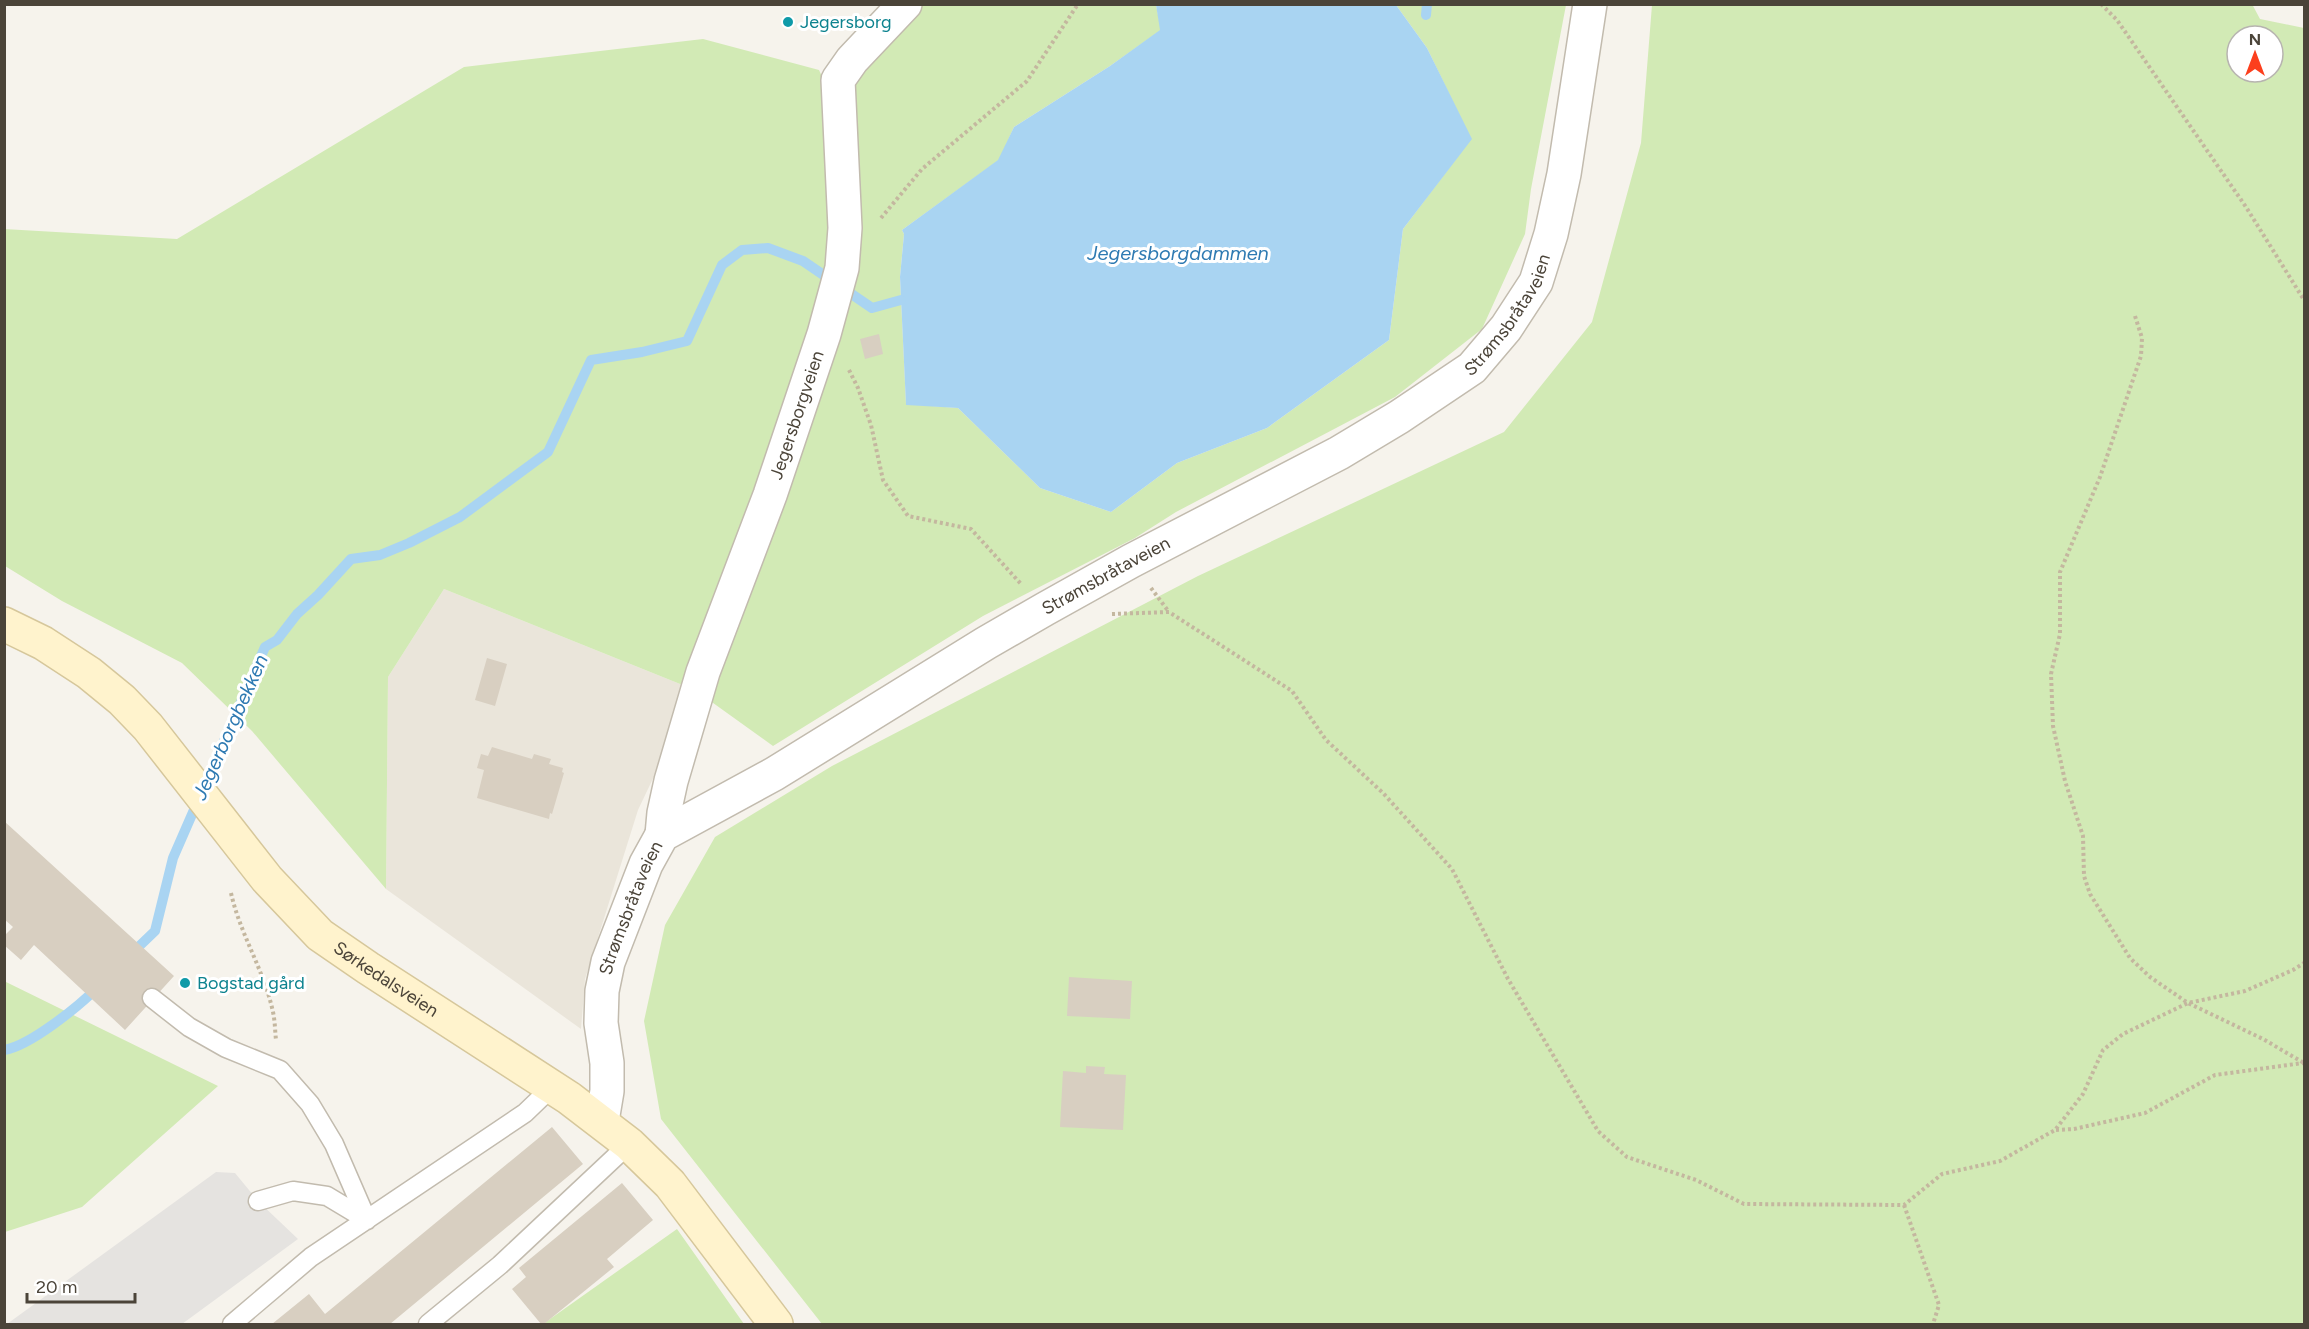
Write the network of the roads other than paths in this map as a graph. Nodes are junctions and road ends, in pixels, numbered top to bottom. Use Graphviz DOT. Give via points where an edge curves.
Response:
graph roads {
  1 [pos="905,4"];
  2 [pos="1590,4"];
  3 [pos="4,624"];
  4 [pos="662,835"];
  5 [pos="152,998"];
  6 [pos="552,1087"];
  7 [pos="602,1120"];
  8 [pos="629,1144"];
  9 [pos="258,1201"];
  10 [pos="367,1220"];
  11 [pos="232,1324"];
  12 [pos="428,1324"];
  13 [pos="776,1324"];
  1 -- 4 [label="street, Jegersborgveien" via="838,80 845,228 833,300 770,495 703,672 671,781"];
  2 -- 4 [label="street, Strømsbråtaveien" via="1564,174 1536,282 1506,328 1472,368 1339,453 1045,609 774,774"];
  3 -- 6 [label="street, Sørkedalsveien" via="43,643 106,686 148,727 267,879 320,935"];
  4 -- 7 [label="street, Strømsbråtaveien" via="617,936 602,991 601,1023 608,1063"];
  5 -- 10 [label="lane" via="189,1027 226,1048 280,1070 310,1104 334,1144"];
  6 -- 7 [label="street, Sørkedalsveien"];
  6 -- 10 [label="lane" via="525,1113"];
  7 -- 8 [label="street, Sørkedalsveien"];
  8 -- 12 [label="lane" via="500,1265"];
  8 -- 13 [label="street, Sørkedalsveien" via="670,1184"];
  9 -- 10 [label="lane" via="293,1191 327,1196"];
  10 -- 11 [label="lane" via="311,1257"];
}
